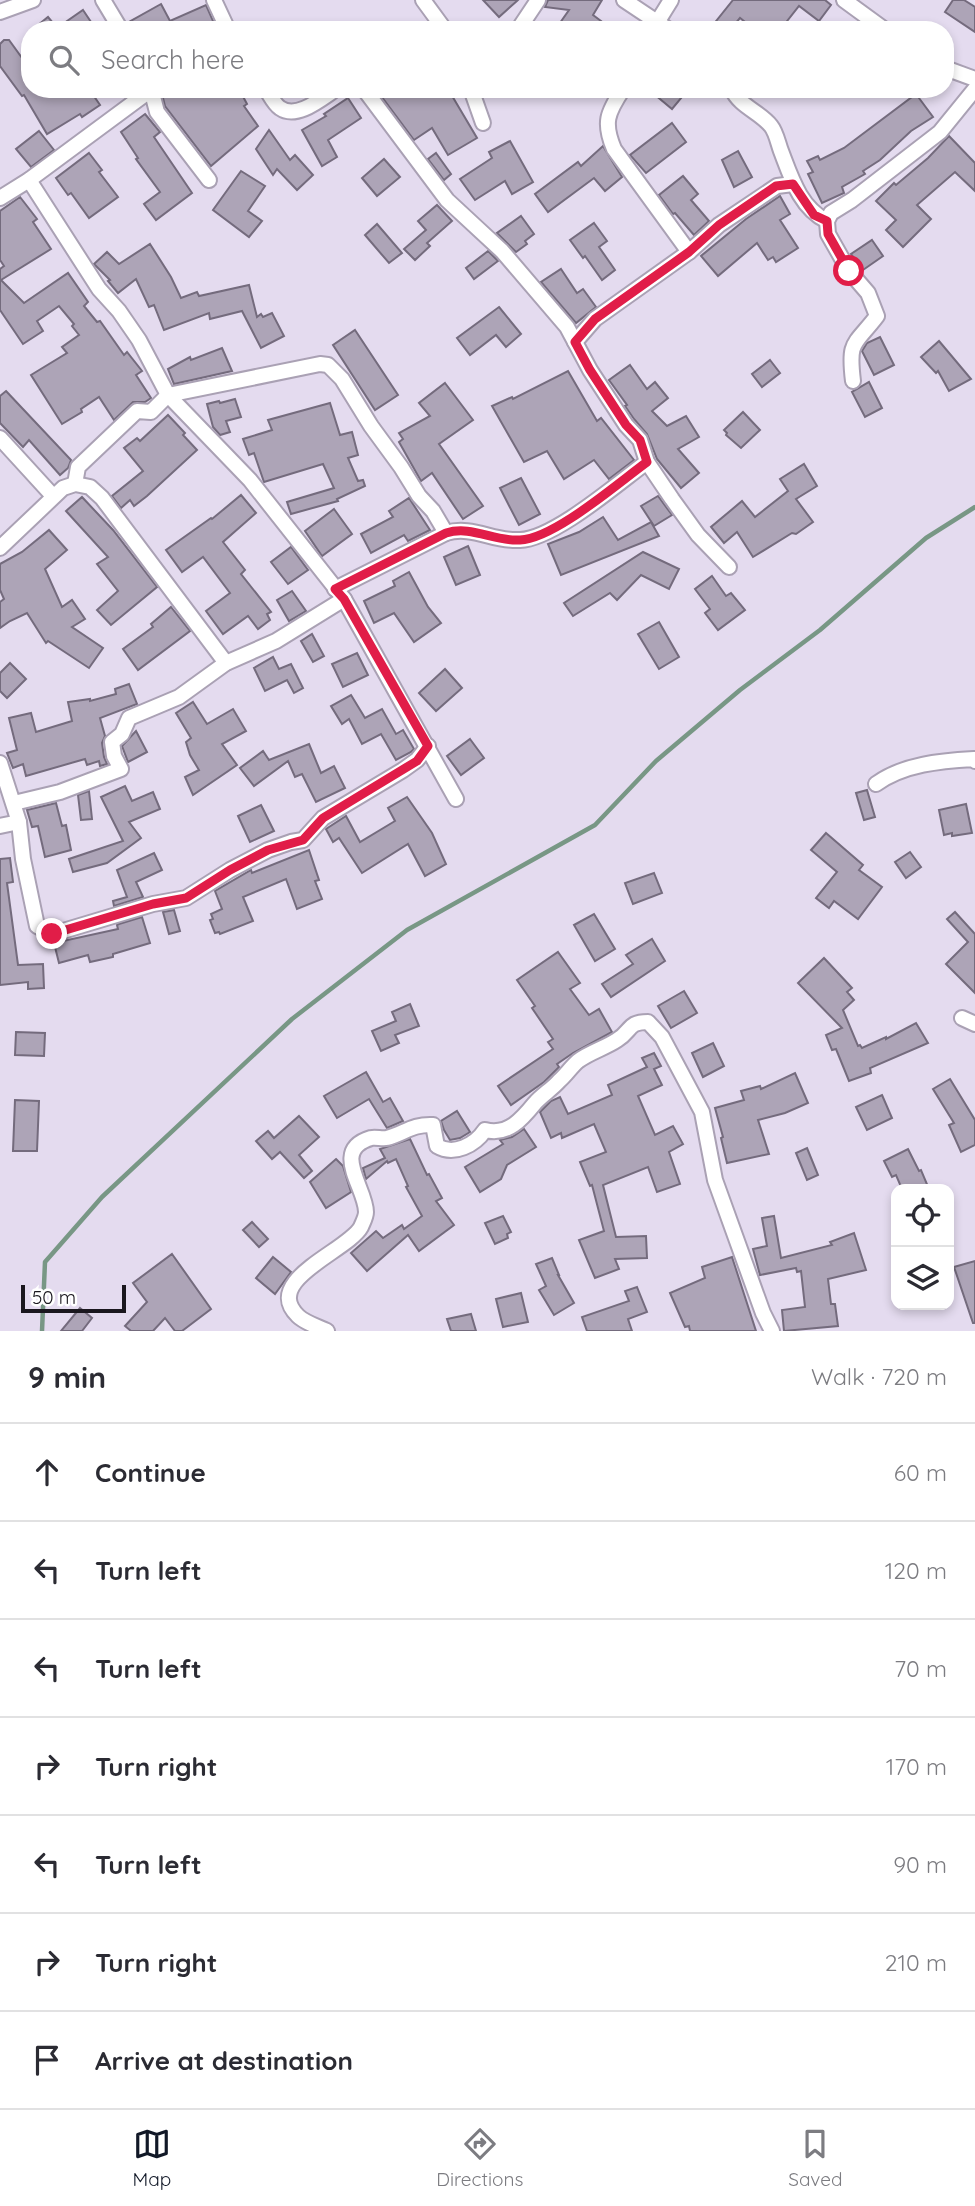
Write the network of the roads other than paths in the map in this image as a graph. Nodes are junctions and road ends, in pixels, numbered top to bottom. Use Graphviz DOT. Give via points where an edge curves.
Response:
graph roads {
  1 [pos="33,0"];
  2 [pos="103,0"];
  3 [pos="214,0"];
  4 [pos="424,0"];
  5 [pos="538,0"];
  6 [pos="624,0"];
  7 [pos="671,0"];
  8 [pos="844,0"];
  9 [pos="0,12"];
  10 [pos="116,21"];
  11 [pos="224,21"];
  12 [pos="438,21"];
  13 [pos="524,21"];
  14 [pos="657,21"];
  15 [pos="667,21"];
  16 [pos="873,21"];
  17 [pos="954,71"];
  18 [pos="975,79"];
  19 [pos="975,89"];
  20 [pos="140,98"];
  21 [pos="154,98"];
  22 [pos="272,98"];
  23 [pos="321,98"];
  24 [pos="371,98"];
  25 [pos="474,98"];
  26 [pos="618,98"];
  27 [pos="736,98"];
  28 [pos="483,123"];
  29 [pos="29,180"];
  30 [pos="209,180"];
  31 [pos="793,184"];
  32 [pos="0,198"];
  33 [pos="827,221"];
  34 [pos="689,252"];
  35 [pos="575,342"];
  36 [pos="853,381"];
  37 [pos="168,394"];
  38 [pos="0,438"];
  39 [pos="647,462"];
  40 [pos="75,484"];
  41 [pos="53,496"];
  42 [pos="446,533"];
  43 [pos="0,548"];
  44 [pos="729,567"];
  45 [pos="339,594"];
  46 [pos="226,663"];
  47 [pos="428,746"];
  48 [pos="975,761"];
  49 [pos="0,763"];
  50 [pos="876,784"];
  51 [pos="456,799"];
  52 [pos="14,803"];
  53 [pos="19,822"];
  54 [pos="0,826"];
  55 [pos="327,1331"];
  56 [pos="772,1331"];
  1 -- 9 [label="street"];
  2 -- 10 [label="street"];
  3 -- 11 [label="street"];
  4 -- 12 [label="street"];
  5 -- 13 [label="street"];
  6 -- 14 [label="street"];
  7 -- 15 [label="street"];
  8 -- 16 [label="street"];
  17 -- 18 [label="street"];
  19 -- 33 [label="street" via="940,132 831,213"];
  20 -- 29 [label="street"];
  21 -- 30 [label="street" via="157,112"];
  22 -- 23 [label="street" via="288,111 302,110"];
  24 -- 35 [label="street" via="447,200 502,251"];
  25 -- 28 [label="street"];
  26 -- 34 [label="street" via="608,114 607,131 614,149"];
  27 -- 31 [label="street" via="773,128"];
  29 -- 32 [label="street"];
  29 -- 37 [label="street" via="99,289 139,340"];
  31 -- 33 [label="street" via="814,215"];
  31 -- 34 [label="street" via="776,186"];
  33 -- 36 [label="street" via="828,234 868,293 877,316 854,342 850,359"];
  34 -- 35 [label="street" via="595,319"];
  35 -- 39 [label="street" via="640,440"];
  37 -- 40 [label="street" via="151,412 137,411 78,467"];
  37 -- 42 [label="street" via="328,365"];
  37 -- 45 [label="street" via="250,480"];
  38 -- 41 [label="street"];
  39 -- 42 [label="street" via="569,519 534,537 514,541 459,529"];
  39 -- 44 [label="street" via="698,535"];
  40 -- 41 [label="street"];
  40 -- 46 [label="street" via="90,487 102,498"];
  41 -- 43 [label="street"];
  42 -- 45 [label="street"];
  45 -- 46 [label="street" via="276,641"];
  45 -- 47 [label="street"];
  46 -- 52 [label="street" via="179,696 130,718 112,742 121,769"];
  47 -- 51 [label="street"];
  47 -- 53 [label="street" via="417,761 323,818 303,840 268,850 186,898 52,934 37,926"];
  48 -- 50 [label="street" via="941,761 892,773"];
  49 -- 52 [label="street"];
  52 -- 53 [label="street"];
  53 -- 54 [label="street"];
  55 -- 56 [label="street" via="299,1316 289,1295 294,1282 357,1234 364,1222 364,1202 351,1163 357,1145 419,1124 433,1125 437,1146 462,1149 485,1130 493,1132 519,1122 579,1060 622,1037 629,1026 648,1022 662,1037 702,1112 715,1180"];
}
